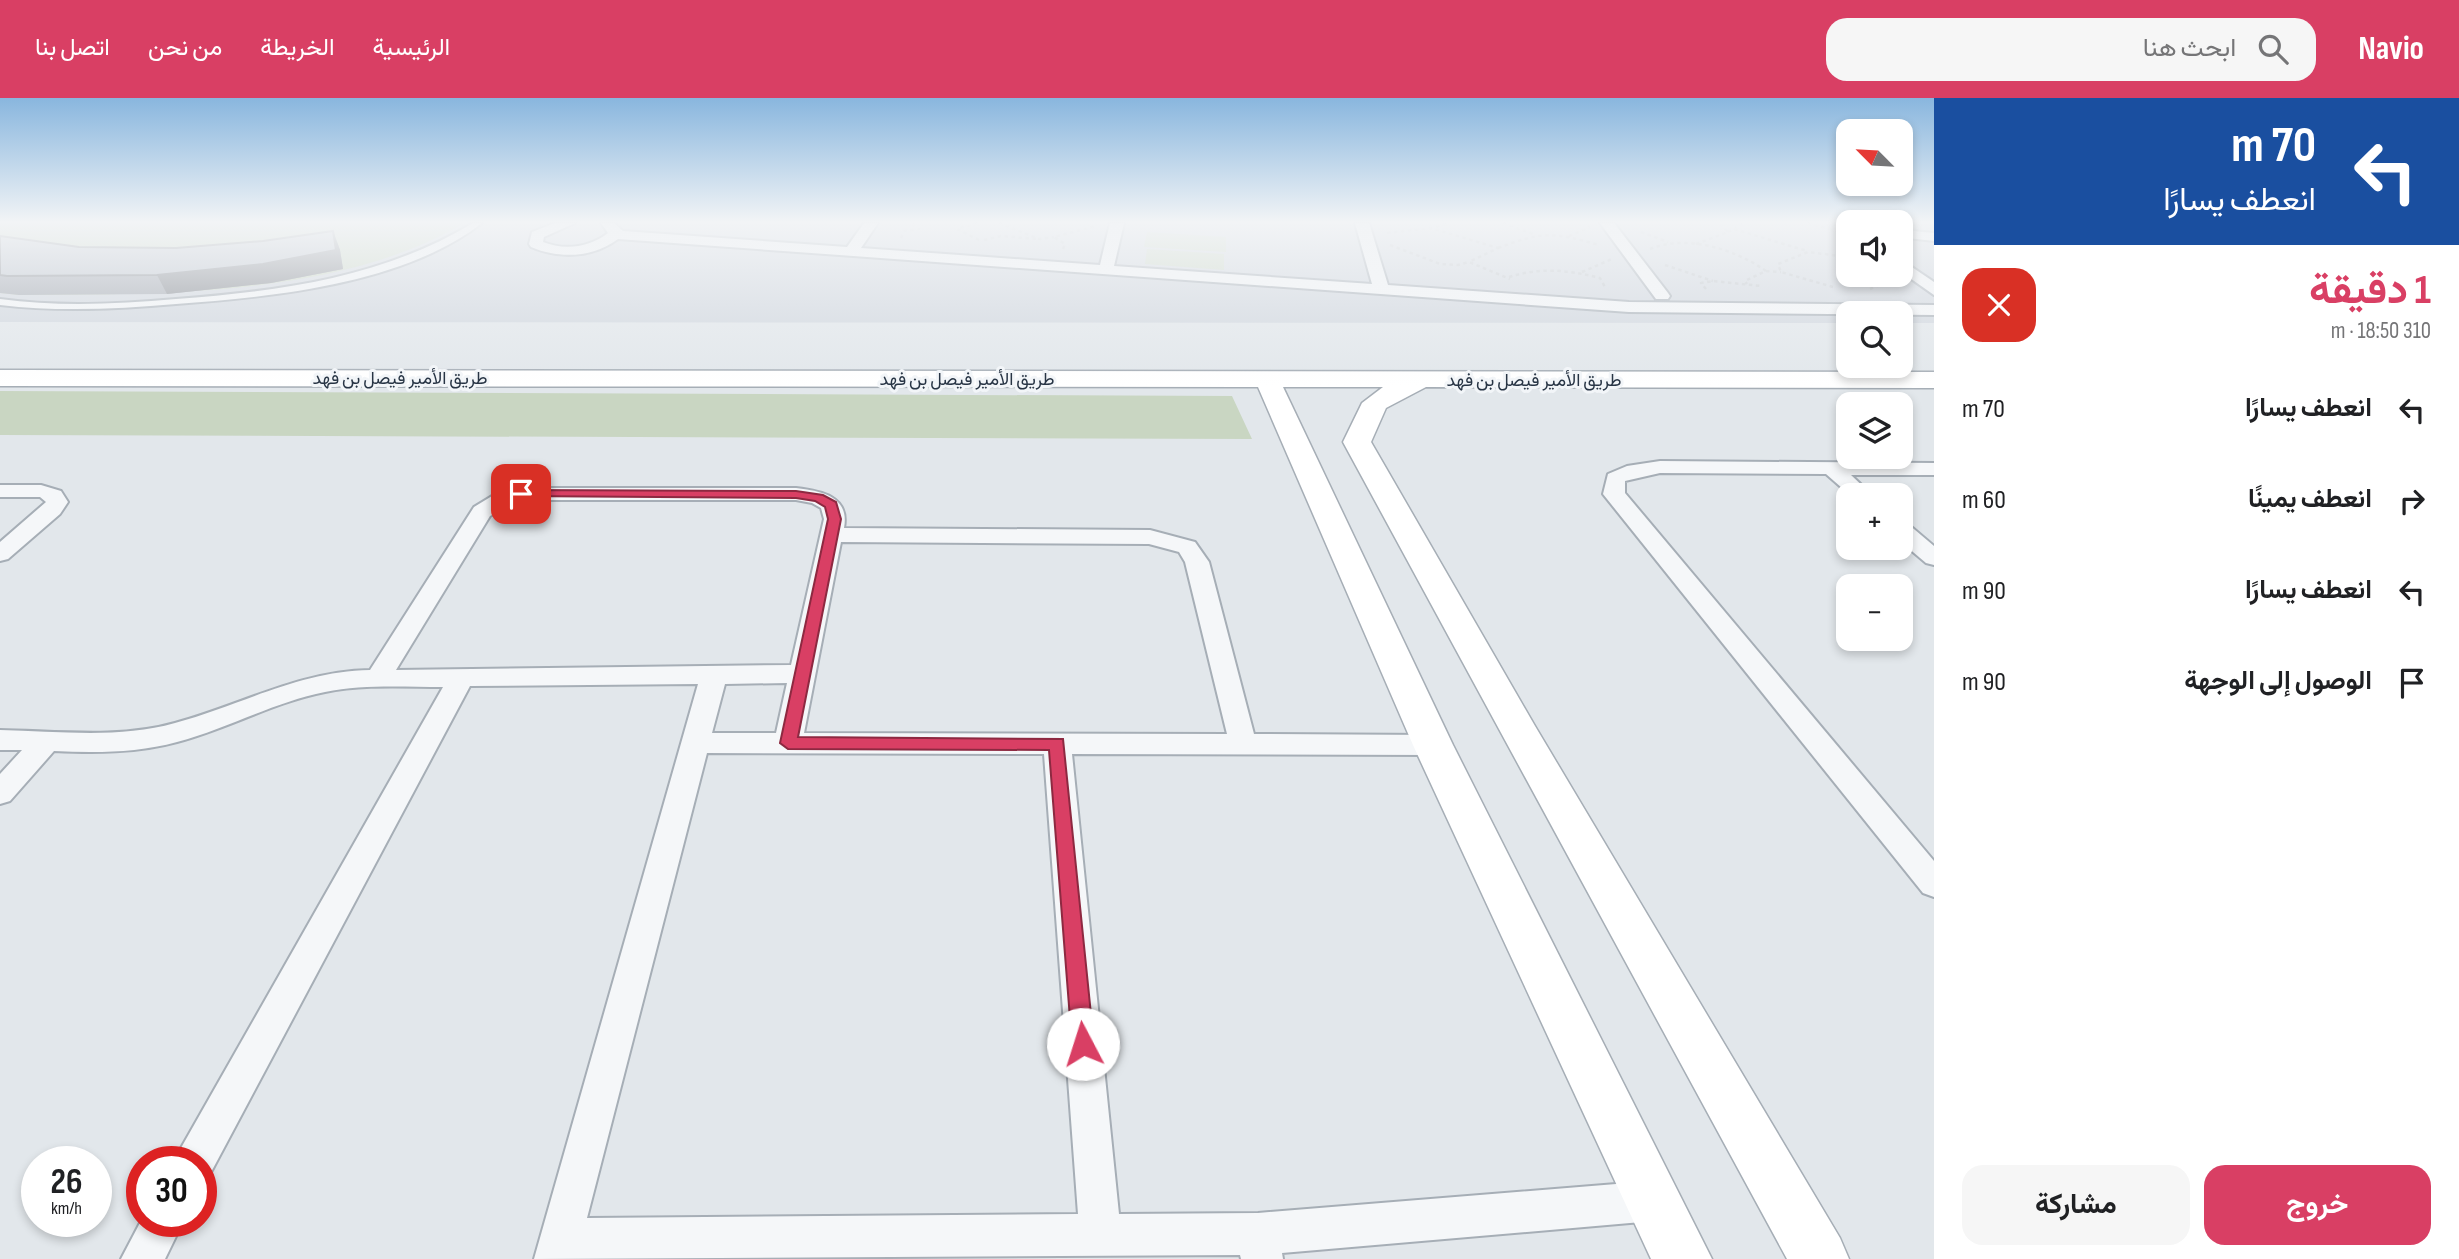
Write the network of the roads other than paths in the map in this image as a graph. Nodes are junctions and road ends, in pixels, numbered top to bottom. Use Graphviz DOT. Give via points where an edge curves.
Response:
graph roads {
  1 [pos="338,277"];
  2 [pos="1125,277"];
  3 [pos="1224,277"];
  4 [pos="1378,277"];
  5 [pos="1648,277"];
  6 [pos="1914,277"];
  7 [pos="1381,288"];
  8 [pos="1934,290"];
  9 [pos="1662,296"];
  10 [pos="0,302"];
  11 [pos="1620,306"];
  12 [pos="1733,309"];
  13 [pos="1934,310"];
  14 [pos="1836,316"];
  15 [pos="1913,316"];
  16 [pos="1934,316"];
  17 [pos="0,378"];
  18 [pos="1267,379"];
  19 [pos="1425,380"];
  20 [pos="1934,380"];
  21 [pos="1831,468"];
  22 [pos="1934,469"];
  23 [pos="1848,483"];
  24 [pos="0,491"];
  25 [pos="831,535"];
  26 [pos="1913,540"];
  27 [pos="0,554"];
  28 [pos="1934,558"];
  29 [pos="802,674"];
  30 [pos="714,675"];
  31 [pos="461,678"];
  32 [pos="377,679"];
  33 [pos="0,740"];
  34 [pos="48,740"];
  35 [pos="696,743"];
  36 [pos="788,743"];
  37 [pos="1057,744"];
  38 [pos="1243,744"];
  39 [pos="1433,745"];
  40 [pos="0,793"];
  41 [pos="1934,884"];
  42 [pos="204,1146"];
  43 [pos="1653,1201"];
  44 [pos="1100,1235"];
  45 [pos="154,1237"];
  46 [pos="1260,1246"];
  47 [pos="558,1249"];
  48 [pos="715,1249"];
  49 [pos="142,1259"];
  50 [pos="1682,1259"];
  51 [pos="1819,1259"];
  1 -- 10 [label="lane" via="242,298 120,306"];
  2 -- 14 [label="street" via="1652,315"];
  3 -- 7 [label="street"];
  4 -- 7 [label="street"];
  5 -- 9 [label="street"];
  6 -- 8 [label="street"];
  7 -- 11 [label="street"];
  9 -- 11 [label="street" via="1628,295"];
  9 -- 12 [label="street"];
  11 -- 12 [label="street"];
  12 -- 13 [label="street"];
  15 -- 16 [label="street"];
  17 -- 18 [label="main road, طريق الأمير فيصل بن فهد"];
  18 -- 19 [label="main road, طريق الأمير فيصل بن فهد"];
  18 -- 39 [label="main road"];
  19 -- 20 [label="main road, طريق الأمير فيصل بن فهد"];
  19 -- 51 [label="main road" via="1381,396 1366,417 1357,442"];
  21 -- 22 [label="street"];
  21 -- 23 [label="street"];
  21 -- 41 [label="street" via="1660,467 1615,478 1614,494"];
  24 -- 27 [label="street" via="41,491 54,495 57,502"];
  25 -- 29 [label="street"];
  25 -- 32 [label="street" via="835,519 831,505 818,497 796,494 521,494 505,498 482,512"];
  25 -- 38 [label="street" via="1150,537 1187,547 1197,562"];
  26 -- 28 [label="street"];
  29 -- 30 [label="street"];
  29 -- 36 [label="street"];
  30 -- 31 [label="street"];
  30 -- 35 [label="street"];
  31 -- 32 [label="street"];
  31 -- 42 [label="street"];
  32 -- 34 [label="street" via="315,682 137,740"];
  33 -- 34 [label="street"];
  34 -- 40 [label="street"];
  35 -- 36 [label="street"];
  35 -- 47 [label="street"];
  36 -- 37 [label="street"];
  37 -- 38 [label="street"];
  37 -- 44 [label="street"];
  38 -- 39 [label="street"];
  39 -- 43 [label="main road"];
  43 -- 46 [label="street"];
  43 -- 50 [label="main road"];
  44 -- 46 [label="street"];
  44 -- 48 [label="street"];
  45 -- 49 [label="street"];
  47 -- 48 [label="street"];
}
